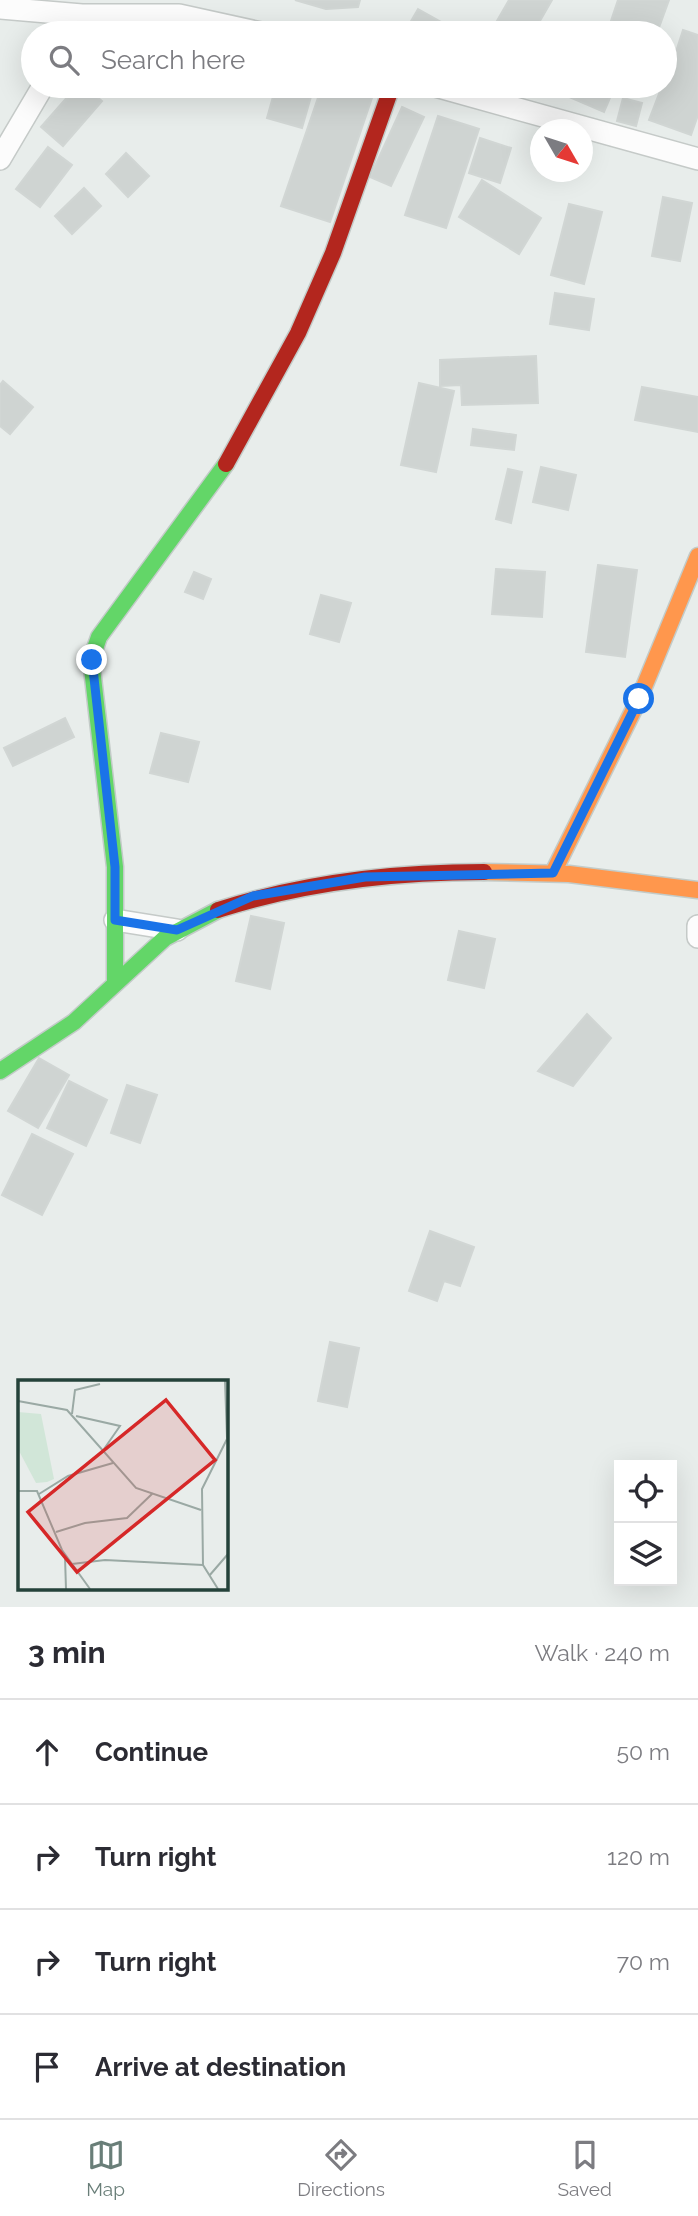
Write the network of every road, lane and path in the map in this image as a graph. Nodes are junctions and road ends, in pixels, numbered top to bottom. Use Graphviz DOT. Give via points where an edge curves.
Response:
graph roads {
  1 [pos="174,7"];
  2 [pos="0,8"];
  3 [pos="63,21"];
  4 [pos="94,21"];
  5 [pos="221,21"];
  6 [pos="36,98"];
  7 [pos="388,98"];
  8 [pos="478,98"];
  9 [pos="0,159"];
  10 [pos="698,159"];
  11 [pos="698,556"];
  12 [pos="553,873"];
  13 [pos="698,890"];
  14 [pos="115,920"];
  15 [pos="698,926"];
  16 [pos="177,930"];
  17 [pos="698,937"];
  18 [pos="115,981"];
  19 [pos="0,1071"];
  1 -- 4 [label="street"];
  1 -- 5 [label="street"];
  2 -- 3 [label="street"];
  6 -- 9 [label="street"];
  7 -- 14 [label="street" via="333,253 298,333 236,451 99,637 92,660 115,867"];
  8 -- 10 [label="street"];
  11 -- 12 [label="street" via="639,699"];
  12 -- 13 [label="street"];
  12 -- 16 [label="street" via="365,877 253,896"];
  14 -- 16 [label="street"];
  14 -- 18 [label="street"];
  15 -- 17 [label="street"];
  16 -- 18 [label="street"];
  18 -- 19 [label="street" via="81,1016"];
}
